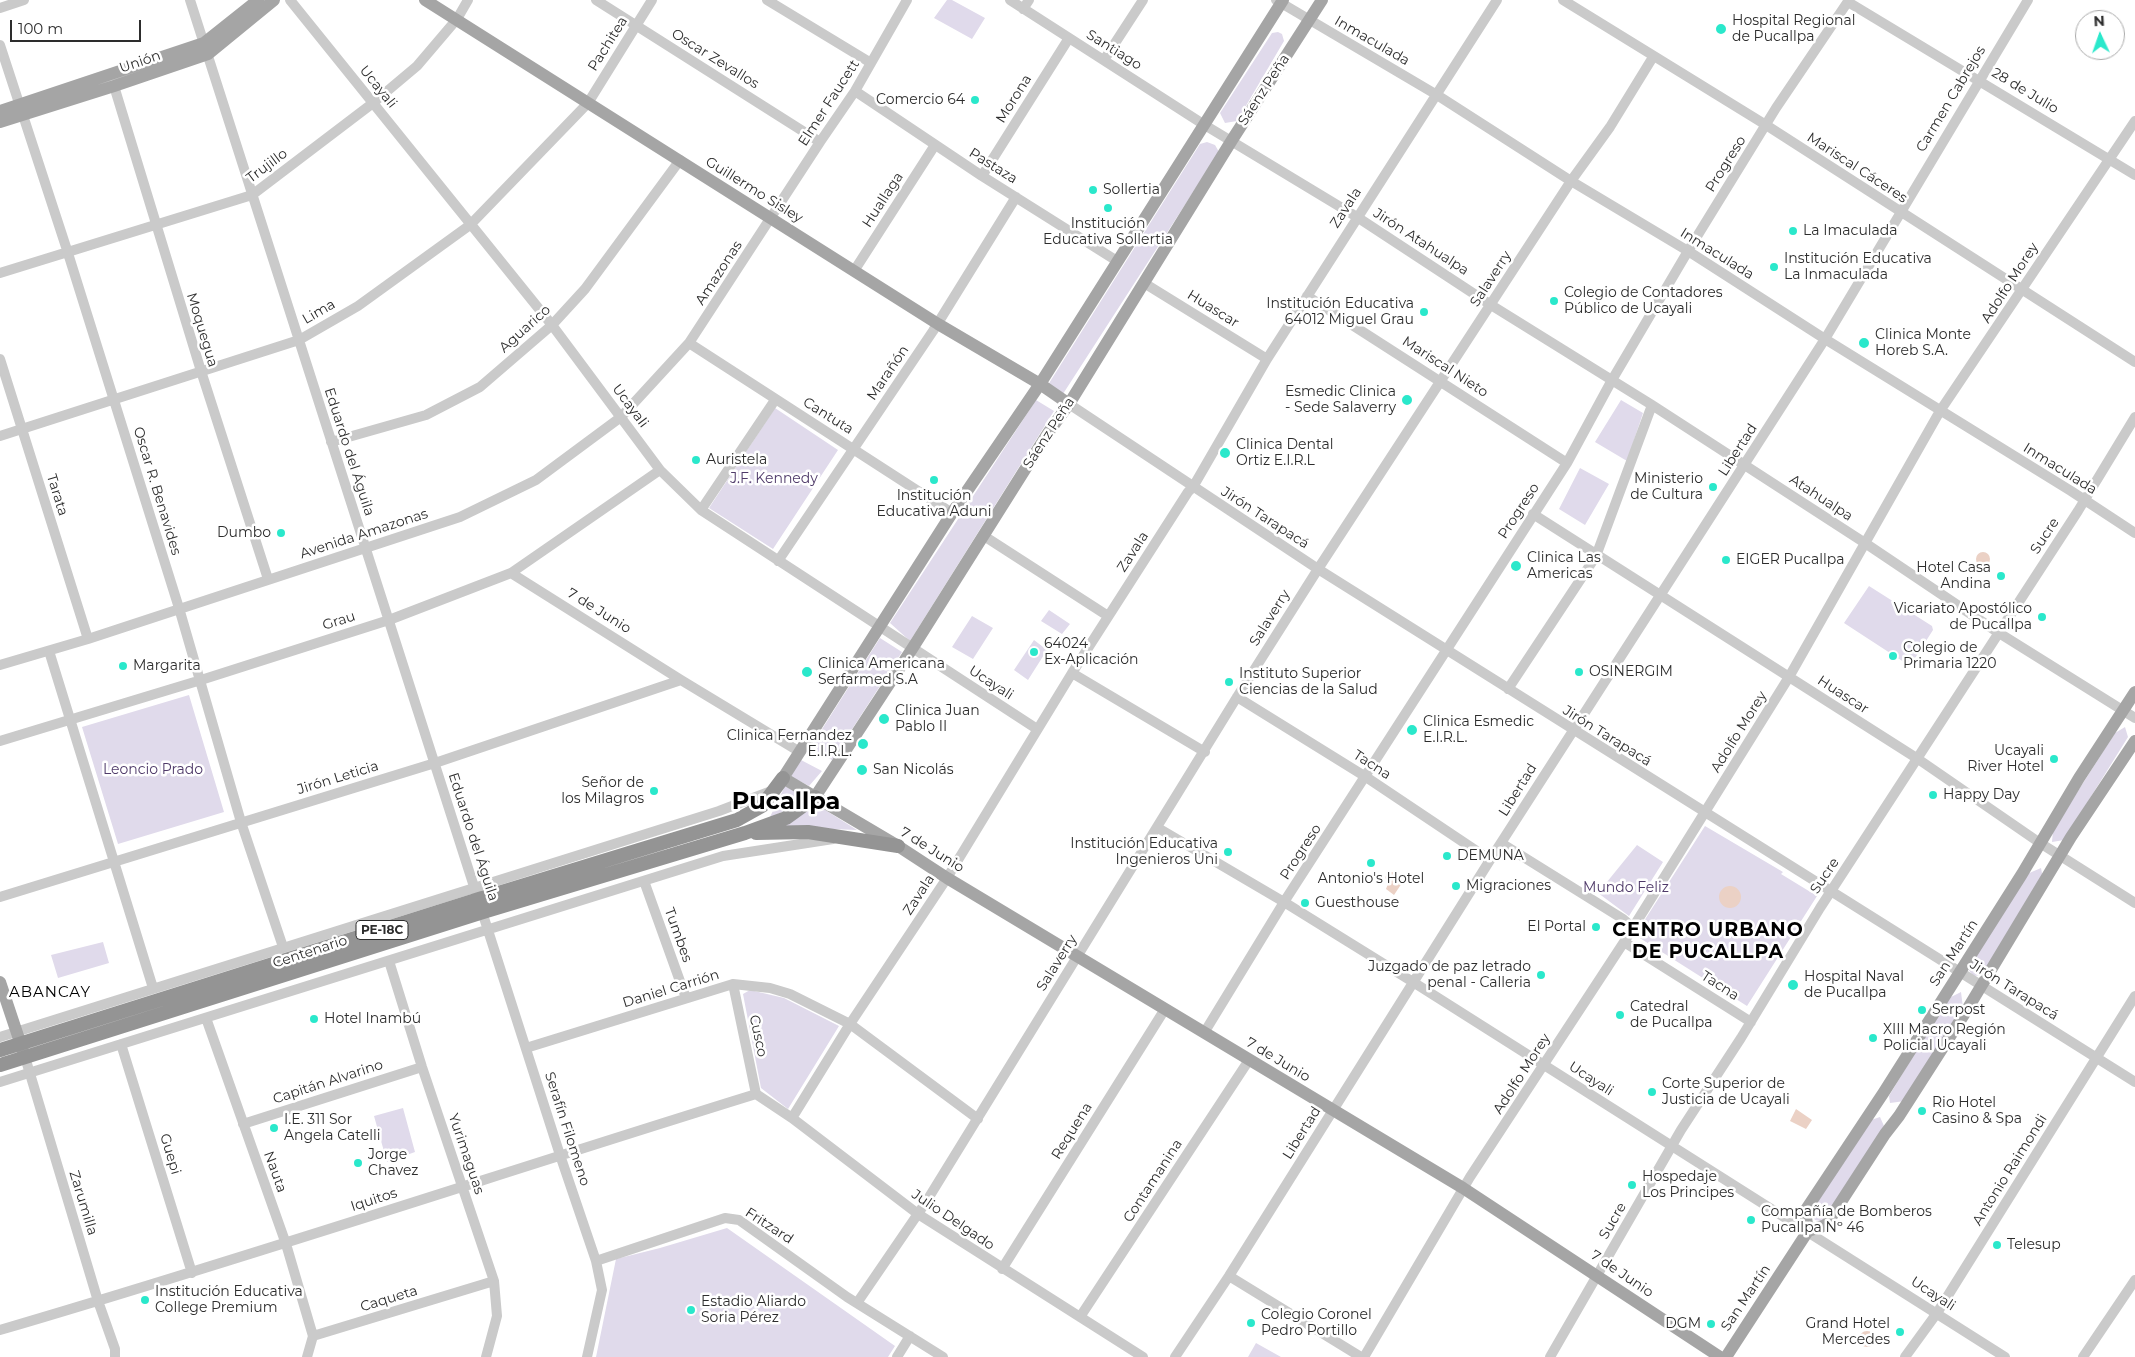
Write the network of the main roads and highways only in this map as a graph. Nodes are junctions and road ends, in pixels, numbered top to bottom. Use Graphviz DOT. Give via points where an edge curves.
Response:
graph roads {
  1 [pos="258,0"];
  2 [pos="274,0"];
  3 [pos="425,0"];
  4 [pos="1322,0"];
  5 [pos="1280,1"];
  6 [pos="206,49"];
  7 [pos="21,110"];
  8 [pos="0,111"];
  9 [pos="0,122"];
  10 [pos="1040,384"];
  11 [pos="1069,404"];
  12 [pos="2135,692"];
  13 [pos="2135,741"];
  14 [pos="779,784"];
  15 [pos="815,797"];
  16 [pos="745,833"];
  17 [pos="898,846"];
  18 [pos="479,899"];
  19 [pos="0,982"];
  20 [pos="18,1038"];
  21 [pos="0,1050"];
  22 [pos="25,1057"];
  23 [pos="0,1065"];
  24 [pos="1808,1232"];
  25 [pos="1720,1357"];
  26 [pos="1726,1357"];
  1 -- 6 [label="main road, Unión"];
  2 -- 6 [label="main road, Unión"];
  3 -- 10 [label="main road, Guillermo Sisley" via="938,324"];
  4 -- 11 [label="main road, Sáenz Peña"];
  5 -- 10 [label="main road"];
  6 -- 7 [label="main road, Unión"];
  6 -- 7 [label="main road, Unión" via="114,86"];
  7 -- 8 [label="main road, Unión"];
  7 -- 9 [label="main road, Unión"];
  10 -- 11 [label="main road, Guillermo Sisley"];
  10 -- 14 [label="main road" via="952,513"];
  11 -- 15 [label="main road, Sáenz Peña"];
  12 -- 24 [label="main road, San Martín" via="1960,973 1805,1211"];
  13 -- 24 [label="main road, San Martín" via="1900,1116 1884,1134 1831,1219 1826,1225"];
  14 -- 15 [label="main road, 7 de Junio"];
  14 -- 18 [label="highway, Centenario / PE-18C" via="762,806 737,820"];
  15 -- 16 [label="highway, Sáenz Peña / PE-18C" via="786,818"];
  15 -- 17 [label="main road, 7 de Junio"];
  16 -- 17 [label="highway" via="808,832"];
  16 -- 18 [label="highway, Centenario / PE-18C"];
  17 -- 25 [label="main road, 7 de Junio" via="1463,1188"];
  18 -- 20 [label="highway, Centenario / PE-18C"];
  18 -- 22 [label="highway, Centenario / PE-18C"];
  19 -- 20 [label="main road"];
  20 -- 21 [label="highway, Centenario / PE-18C"];
  20 -- 22 [label="main road"];
  22 -- 23 [label="highway, Centenario / PE-18C"];
  24 -- 26 [label="main road, San Martín"];
}
